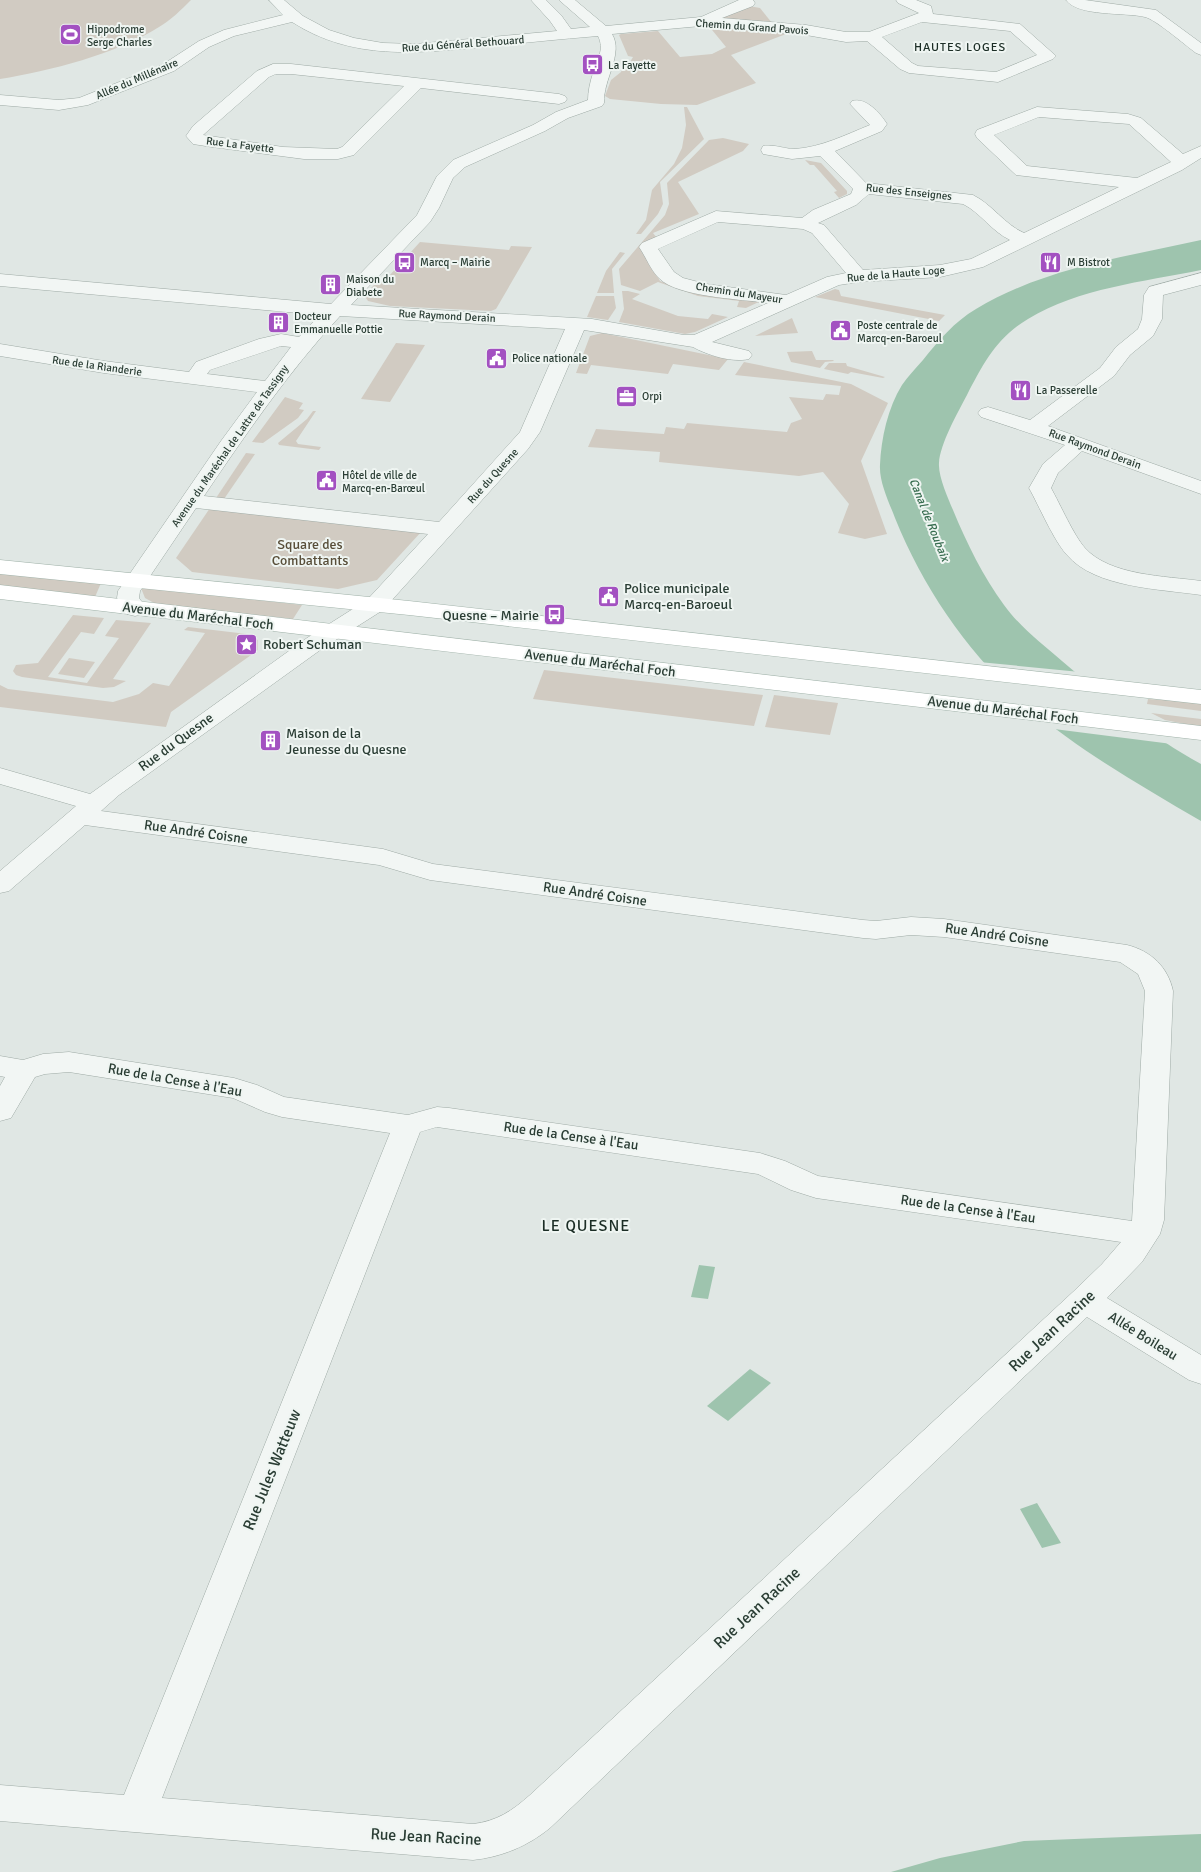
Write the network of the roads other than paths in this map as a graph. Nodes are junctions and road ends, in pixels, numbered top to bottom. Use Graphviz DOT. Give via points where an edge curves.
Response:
graph roads {
  1 [pos="276,0"];
  2 [pos="538,0"];
  3 [pos="566,0"];
  4 [pos="903,0"];
  5 [pos="1073,0"];
  6 [pos="747,1"];
  7 [pos="921,17"];
  8 [pos="296,18"];
  9 [pos="701,21"];
  10 [pos="602,32"];
  11 [pos="570,35"];
  12 [pos="871,36"];
  13 [pos="582,49"];
  14 [pos="1201,50"];
  15 [pos="417,83"];
  16 [pos="575,98"];
  17 [pos="0,100"];
  18 [pos="858,104"];
  19 [pos="523,134"];
  20 [pos="769,150"];
  21 [pos="824,150"];
  22 [pos="1201,150"];
  23 [pos="1182,162"];
  24 [pos="1140,184"];
  25 [pos="861,188"];
  26 [pos="806,224"];
  27 [pos="1024,240"];
  28 [pos="858,276"];
  29 [pos="1201,279"];
  30 [pos="0,280"];
  31 [pos="788,301"];
  32 [pos="334,310"];
  33 [pos="577,324"];
  34 [pos="697,341"];
  35 [pos="304,343"];
  36 [pos="0,350"];
  37 [pos="742,355"];
  38 [pos="194,379"];
  39 [pos="269,388"];
  40 [pos="988,413"];
  41 [pos="1034,427"];
  42 [pos="1080,443"];
  43 [pos="1201,488"];
  44 [pos="191,501"];
  45 [pos="446,529"];
  46 [pos="0,566"];
  47 [pos="137,579"];
  48 [pos="1201,588"];
  49 [pos="0,592"];
  50 [pos="375,605"];
  51 [pos="135,609"];
  52 [pos="334,631"];
  53 [pos="1201,697"];
  54 [pos="1201,733"];
  55 [pos="0,776"];
  56 [pos="86,809"];
  57 [pos="0,885"];
  58 [pos="1115,951"];
  59 [pos="12,1068"];
  60 [pos="0,1111"];
  61 [pos="408,1125"];
  62 [pos="1144,1234"];
  63 [pos="1085,1300"];
  64 [pos="1201,1372"];
  65 [pos="0,1803"];
  66 [pos="136,1814"];
  1 -- 8 [label="street, Rue du Général Bethouard"];
  2 -- 11 [label="street"];
  3 -- 10 [label="street"];
  4 -- 7 [label="street" via="924,7 927,12"];
  5 -- 14 [label="street" via="1086,6 1151,13"];
  6 -- 9 [label="street"];
  7 -- 12 [label="street, Chemin du Grand Pavois"];
  7 -- 12 [label="street" via="1015,27 1048,56 998,77 915,70"];
  8 -- 11 [label="street, Rue du Général Bethouard" via="318,32 338,39 399,48"];
  8 -- 17 [label="street, Allée du Millénaire" via="229,33 204,44 168,68 82,102 59,105"];
  9 -- 10 [label="street, Chemin du Grand Pavois"];
  9 -- 12 [label="street, Chemin du Grand Pavois" via="806,30 846,37"];
  10 -- 11 [label="street, Rue du Général Bethouard"];
  10 -- 16 [label="street" via="610,46 600,72"];
  11 -- 13 [label="street" via="580,42"];
  15 -- 15 [label="street, Rue La Fayette" via="273,69 263,74 194,136 212,142 320,155 340,154 348,151"];
  15 -- 16 [label="street, Rue La Fayette"];
  16 -- 19 [label="street, Avenue du Maréchal de Lattre de Tassigny"];
  16 -- 19 [label="street, Avenue du Maréchal de Lattre de Tassigny" via="562,115"];
  18 -- 21 [label="street" via="879,124"];
  19 -- 32 [label="street, Avenue du Maréchal de Lattre de Tassigny" via="452,167 444,176 434,203 424,218"];
  20 -- 21 [label="street" via="792,154"];
  21 -- 25 [label="street, Rue des Enseignes"];
  22 -- 23 [label="street, Rue de la Haute Loge"];
  23 -- 24 [label="street, Rue de la Haute Loge"];
  23 -- 24 [label="street" via="1135,121 1128,119 1037,112 983,134 1022,171"];
  24 -- 27 [label="street, Rue de la Haute Loge"];
  25 -- 26 [label="street" via="857,198 819,213"];
  25 -- 27 [label="street, Rue des Enseignes" via="967,199 979,205 1002,229"];
  26 -- 28 [label="street" via="818,229"];
  26 -- 31 [label="street, Chemin du Mayeur" via="716,216 648,247 667,276 677,281 707,290"];
  27 -- 28 [label="street, Rue de la Haute Loge" via="960,268"];
  28 -- 31 [label="street, Rue de la Haute Loge" via="826,284"];
  29 -- 41 [label="street" via="1156,291 1152,319 1146,332 1123,351 1107,372"];
  30 -- 32 [label="street, Rue Raymond Derain"];
  31 -- 34 [label="street, Rue de la Haute Loge"];
  32 -- 33 [label="street, Rue Raymond Derain"];
  32 -- 35 [label="street, Avenue du Maréchal de Lattre de Tassigny"];
  33 -- 34 [label="street, Rue Raymond Derain"];
  33 -- 45 [label="street, Rue du Quesne" via="530,432"];
  34 -- 37 [label="street, Rue Raymond Derain" via="709,348"];
  35 -- 38 [label="street" via="281,340 266,343 203,366"];
  35 -- 39 [label="street, Avenue du Maréchal de Lattre de Tassigny"];
  36 -- 38 [label="street, Rue de la Rianderie"];
  38 -- 39 [label="street, Rue de la Rianderie"];
  39 -- 44 [label="street, Avenue du Maréchal de Lattre de Tassigny"];
  40 -- 41 [label="street, Rue Raymond Derain"];
  41 -- 42 [label="street, Rue Raymond Derain"];
  42 -- 43 [label="street, Rue Raymond Derain"];
  42 -- 48 [label="street" via="1061,458 1040,488 1078,554 1092,565 1117,576"];
  44 -- 45 [label="street"];
  44 -- 47 [label="street, Avenue du Maréchal de Lattre de Tassigny"];
  45 -- 50 [label="street, Rue du Quesne"];
  46 -- 47 [label="main road, Avenue du Maréchal Foch"];
  47 -- 50 [label="main road, Avenue du Maréchal Foch"];
  47 -- 51 [label="street, Avenue du Maréchal de Lattre de Tassigny" via="128,594"];
  49 -- 51 [label="main road, Avenue du Maréchal Foch"];
  50 -- 52 [label="street, Rue du Quesne"];
  50 -- 53 [label="main road, Avenue du Maréchal Foch"];
  51 -- 52 [label="main road, Avenue du Maréchal Foch"];
  52 -- 54 [label="main road, Avenue du Maréchal Foch"];
  52 -- 56 [label="street, Rue du Quesne"];
  55 -- 56 [label="street"];
  56 -- 57 [label="street, Rue du Quesne"];
  56 -- 58 [label="street, Rue André Coisne" via="383,856 430,872 853,928 944,928"];
  58 -- 62 [label="street, Rue Jean Racine" via="1145,964 1153,972 1159,991 1148,1220"];
  59 -- 60 [label="street"];
  59 -- 61 [label="street, Rue de la Cense à l'Eau" via="69,1062 234,1088 282,1107"];
  61 -- 62 [label="street, Rue de la Cense à l'Eau" via="437,1117 449,1118 740,1161 767,1166 816,1187"];
  61 -- 66 [label="street, Rue Jules Watteuw"];
  62 -- 63 [label="street, Rue Jean Racine" via="1130,1257"];
  63 -- 64 [label="street, Allée Boileau"];
  63 -- 66 [label="street, Rue Jean Racine" via="518,1830 496,1839 473,1842"];
  65 -- 66 [label="street, Rue Jean Racine"];
}
